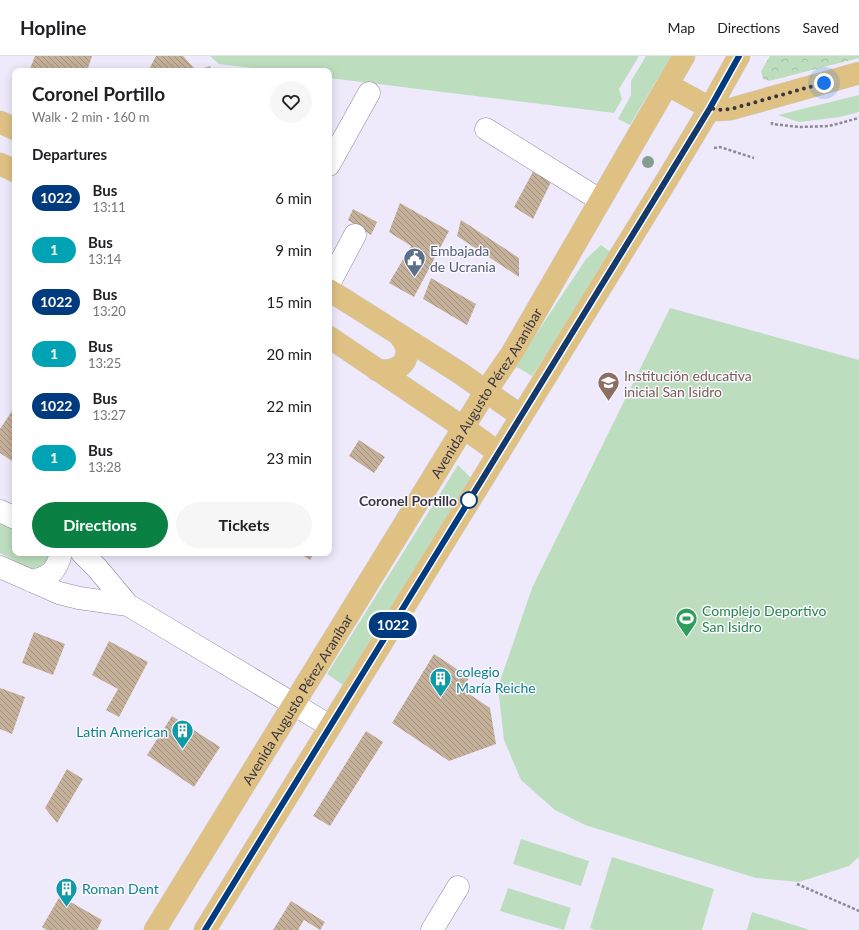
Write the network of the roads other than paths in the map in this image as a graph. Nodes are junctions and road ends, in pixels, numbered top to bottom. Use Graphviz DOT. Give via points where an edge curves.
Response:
graph roads {
  1 [pos="684,56"];
  2 [pos="739,56"];
  3 [pos="859,73"];
  4 [pos="668,85"];
  5 [pos="368,93"];
  6 [pos="710,108"];
  7 [pos="0,122"];
  8 [pos="12,128"];
  9 [pos="486,129"];
  10 [pos="332,159"];
  11 [pos="0,164"];
  12 [pos="12,170"];
  13 [pos="600,200"];
  14 [pos="355,235"];
  15 [pos="332,278"];
  16 [pos="332,292"];
  17 [pos="402,337"];
  18 [pos="332,339"];
  19 [pos="377,370"];
  20 [pos="486,391"];
  21 [pos="521,416"];
  22 [pos="464,428"];
  23 [pos="499,453"];
  24 [pos="0,510"];
  25 [pos="12,516"];
  26 [pos="60,556"];
  27 [pos="85,556"];
  28 [pos="0,567"];
  29 [pos="31,581"];
  30 [pos="128,605"];
  31 [pos="294,704"];
  32 [pos="330,726"];
  33 [pos="458,887"];
  34 [pos="155,930"];
  35 [pos="205,930"];
  36 [pos="432,930"];
  1 -- 4 [label="main road, Avenida Augusto Pérez Araníbar"];
  2 -- 6 [label="main road"];
  3 -- 6 [label="main road" via="731,109"];
  4 -- 6 [label="main road"];
  4 -- 13 [label="main road, Avenida Augusto Pérez Araníbar"];
  5 -- 10 [label="street"];
  6 -- 21 [label="main road"];
  7 -- 8 [label="main road"];
  9 -- 13 [label="street"];
  11 -- 12 [label="main road"];
  13 -- 20 [label="main road, Avenida Augusto Pérez Araníbar" via="512,353"];
  14 -- 15 [label="street"];
  16 -- 17 [label="main road"];
  17 -- 19 [label="main road" via="407,353 399,368"];
  17 -- 20 [label="main road"];
  18 -- 19 [label="main road"];
  19 -- 22 [label="main road"];
  20 -- 21 [label="main road"];
  20 -- 22 [label="main road, Avenida Augusto Pérez Araníbar"];
  21 -- 23 [label="main road"];
  22 -- 23 [label="main road"];
  22 -- 31 [label="main road, Avenida Augusto Pérez Araníbar"];
  23 -- 32 [label="main road"];
  24 -- 25 [label="street"];
  26 -- 29 [label="street" via="52,573 43,579"];
  27 -- 30 [label="street"];
  28 -- 29 [label="street"];
  29 -- 30 [label="street" via="78,598"];
  30 -- 31 [label="street"];
  31 -- 32 [label="street"];
  31 -- 34 [label="main road, Avenida Augusto Pérez Araníbar"];
  32 -- 35 [label="main road"];
  33 -- 36 [label="street"];
}
